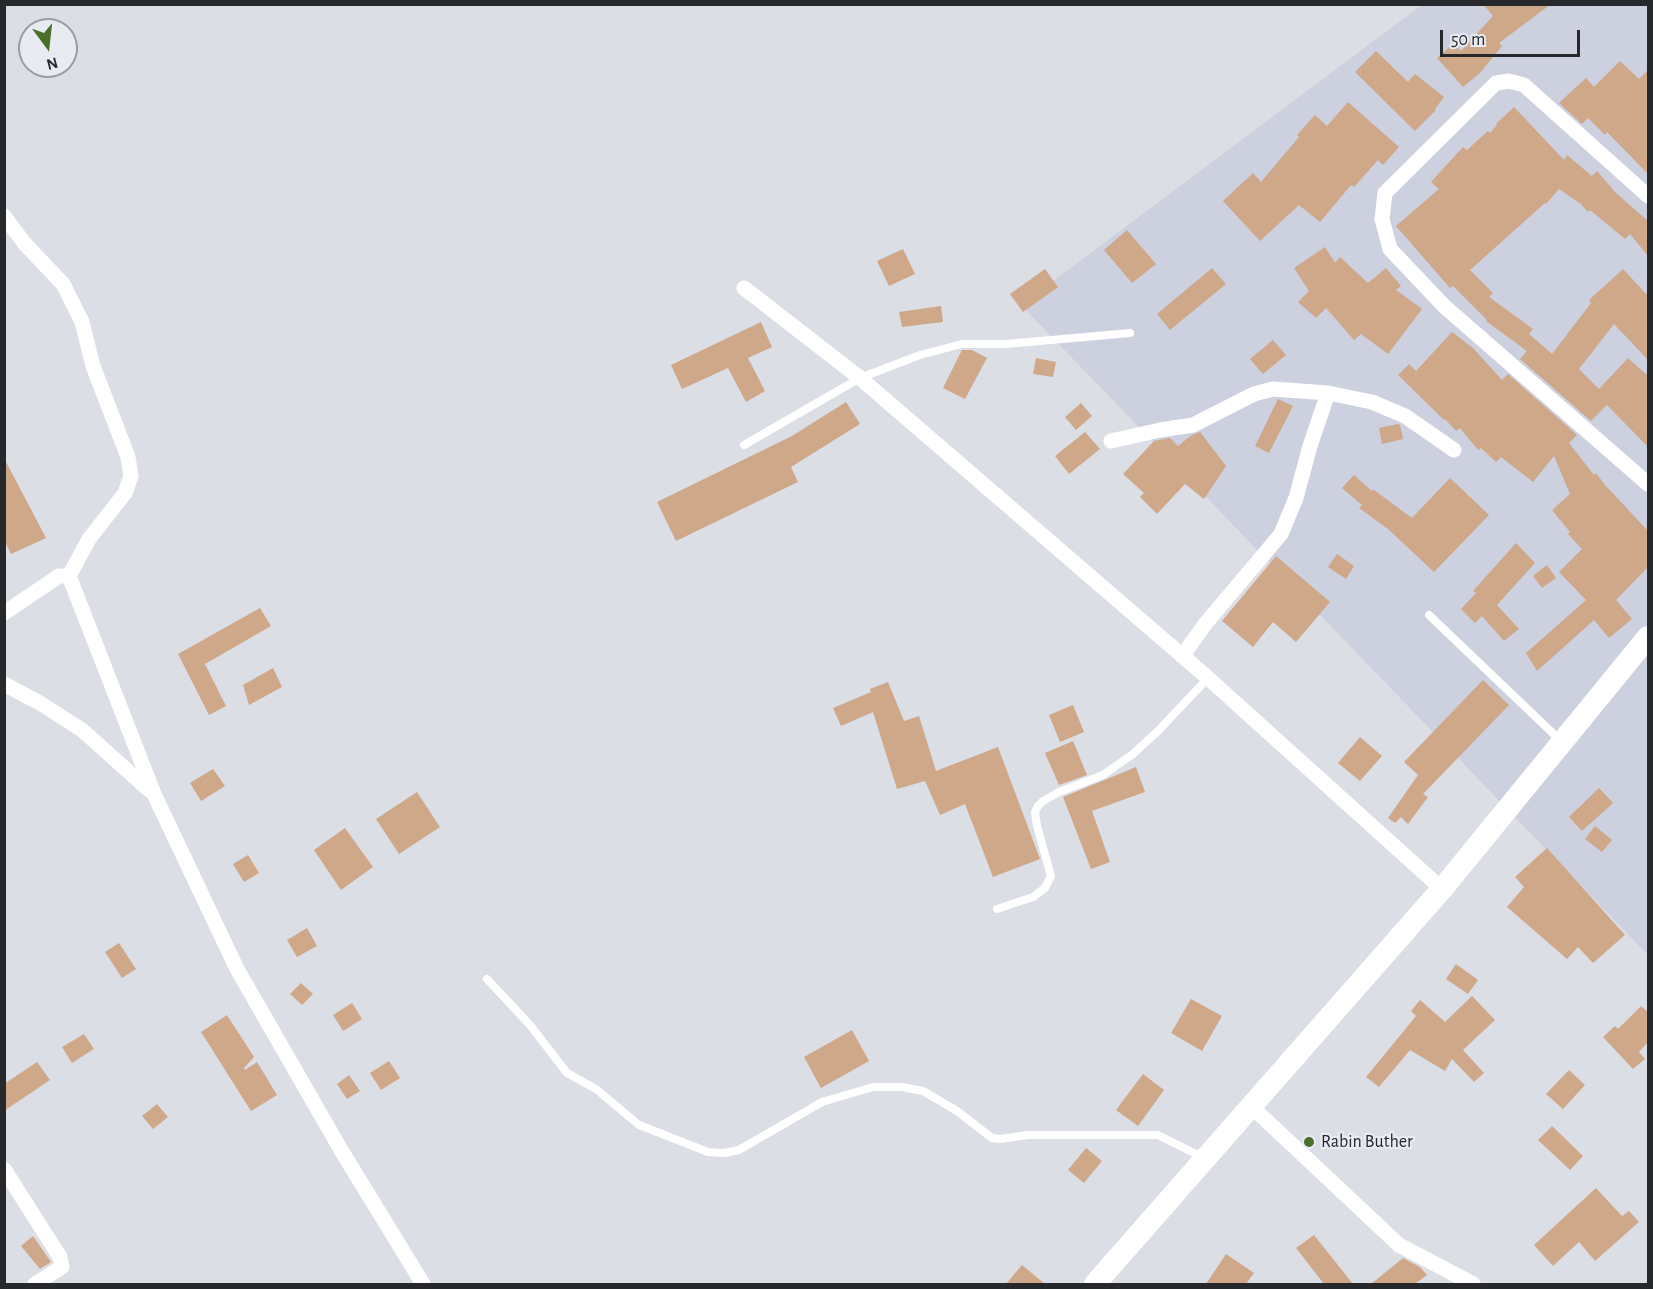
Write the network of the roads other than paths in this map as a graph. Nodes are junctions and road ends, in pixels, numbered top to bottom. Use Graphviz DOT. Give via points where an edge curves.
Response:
graph roads {
  1 [pos="1648,196"];
  2 [pos="4,216"];
  3 [pos="744,288"];
  4 [pos="1130,333"];
  5 [pos="860,378"];
  6 [pos="1328,393"];
  7 [pos="1111,441"];
  8 [pos="744,445"];
  9 [pos="1454,450"];
  10 [pos="1648,484"];
  11 [pos="69,576"];
  12 [pos="4,613"];
  13 [pos="1429,615"];
  14 [pos="1648,638"];
  15 [pos="1182,656"];
  16 [pos="1208,678"];
  17 [pos="4,684"];
  18 [pos="1563,742"];
  19 [pos="154,794"];
  20 [pos="1442,889"];
  21 [pos="997,909"];
  22 [pos="487,979"];
  23 [pos="1252,1107"];
  24 [pos="1206,1159"];
  25 [pos="4,1169"];
  26 [pos="35,1284"];
  27 [pos="423,1284"];
  28 [pos="1095,1284"];
  29 [pos="1473,1284"];
  1 -- 10 [label="street" via="1524,85 1509,81 1496,83 1385,193 1382,219 1390,249 1444,306"];
  2 -- 11 [label="street" via="63,284 82,322 93,366 128,457 131,476 126,493 89,539"];
  3 -- 5 [label="street"];
  4 -- 5 [label="lane" via="962,344 920,354"];
  5 -- 8 [label="lane"];
  5 -- 15 [label="street"];
  6 -- 7 [label="street" via="1273,389 1254,394 1193,424"];
  6 -- 9 [label="street" via="1371,402 1405,416"];
  6 -- 15 [label="street" via="1281,534"];
  11 -- 12 [label="street" via="60,576"];
  11 -- 19 [label="street"];
  13 -- 18 [label="lane"];
  14 -- 18 [label="main road"];
  15 -- 16 [label="street"];
  16 -- 20 [label="street"];
  16 -- 21 [label="lane" via="1133,754 1103,775 1059,792 1038,806 1037,826 1051,876 1045,888 1033,897"];
  17 -- 19 [label="street" via="82,730"];
  18 -- 20 [label="main road"];
  19 -- 27 [label="street" via="237,969"];
  20 -- 23 [label="main road"];
  22 -- 24 [label="lane" via="567,1073 596,1089 639,1125 708,1152 739,1150 822,1102 873,1087 902,1087 923,1091 992,1138 1158,1135"];
  23 -- 24 [label="main road"];
  23 -- 29 [label="street" via="1399,1245"];
  24 -- 28 [label="main road"];
  25 -- 26 [label="street" via="60,1257 62,1267"];
}
